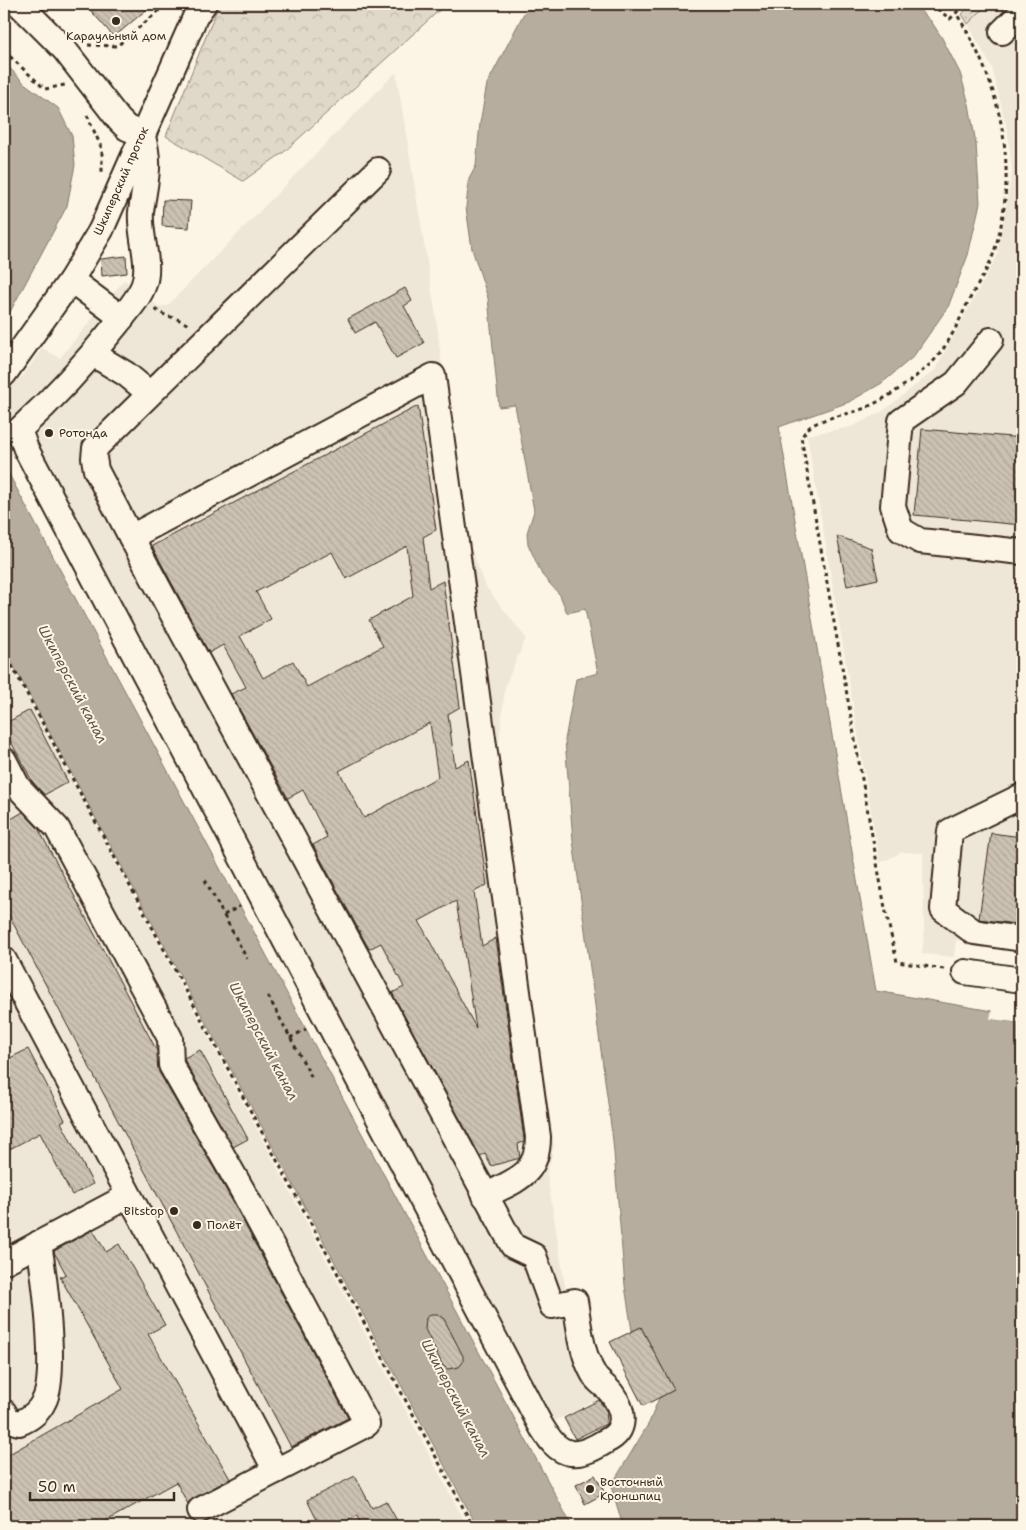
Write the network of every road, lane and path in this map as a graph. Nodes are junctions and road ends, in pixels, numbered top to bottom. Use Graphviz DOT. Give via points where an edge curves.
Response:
graph roads {
  1 [pos="19,4"];
  2 [pos="167,4"];
  3 [pos="204,4"];
  4 [pos="931,4"];
  5 [pos="965,4"];
  6 [pos="1022,12"];
  7 [pos="1002,32"];
  8 [pos="64,49"];
  9 [pos="4,51"];
  10 [pos="76,85"];
  11 [pos="83,107"];
  12 [pos="142,134"];
  13 [pos="378,170"];
  14 [pos="102,175"];
  15 [pos="72,280"];
  16 [pos="139,296"];
  17 [pos="122,318"];
  18 [pos="991,340"];
  19 [pos="204,341"];
  20 [pos="93,354"];
  21 [pos="4,374"];
  22 [pos="149,393"];
  23 [pos="132,537"];
  24 [pos="1022,552"];
  25 [pos="4,651"];
  26 [pos="4,760"];
  27 [pos="11,791"];
  28 [pos="1022,796"];
  29 [pos="205,880"];
  30 [pos="240,906"];
  31 [pos="224,915"];
  32 [pos="1022,939"];
  33 [pos="247,959"];
  34 [pos="4,960"];
  35 [pos="965,972"];
  36 [pos="1022,980"];
  37 [pos="268,996"];
  38 [pos="306,1029"];
  39 [pos="290,1038"];
  40 [pos="312,1078"];
  41 [pos="128,1196"];
  42 [pos="486,1196"];
  43 [pos="39,1243"];
  44 [pos="4,1262"];
  45 [pos="4,1412"];
  46 [pos="276,1472"];
  47 [pos="200,1510"];
  48 [pos="473,1526"];
  1 -- 8 [label="street"];
  2 -- 8 [label="path" via="117,46 74,44"];
  3 -- 12 [label="street, Шкиперский проток"];
  4 -- 5 [label="path" via="950,19"];
  6 -- 7 [label="street"];
  8 -- 10 [label="street"];
  9 -- 10 [label="path" via="45,89"];
  10 -- 12 [label="street" via="127,128"];
  11 -- 14 [label="path" via="102,149"];
  12 -- 15 [label="street, Шкиперский проток" via="101,230"];
  12 -- 16 [label="street" via="148,173 141,214 146,271"];
  13 -- 19 [label="street"];
  15 -- 17 [label="street"];
  15 -- 21 [label="street, Шкиперский проток"];
  16 -- 17 [label="street"];
  16 -- 19 [label="path" via="160,314 185,322"];
  17 -- 20 [label="street"];
  18 -- 24 [label="street" via="956,383 902,421 893,506 901,530 920,541"];
  19 -- 22 [label="street"];
  20 -- 22 [label="street"];
  20 -- 42 [label="street" via="60,392 19,430 26,449 541,1426 559,1449 571,1454 585,1452 620,1431 622,1410 596,1377 586,1356 575,1301 552,1306 534,1256 513,1246"];
  22 -- 23 [label="street" via="95,448 96,470"];
  23 -- 42 [label="street"];
  23 -- 42 [label="street" via="433,376 538,1137 538,1153 531,1168"];
  25 -- 48 [label="path"];
  26 -- 27 [label="street"];
  27 -- 46 [label="street" via="57,828 170,1038 171,1065 245,1195 367,1424"];
  28 -- 32 [label="street" via="950,832 944,909 974,932"];
  29 -- 31 [label="path"];
  30 -- 31 [label="path"];
  31 -- 33 [label="path"];
  34 -- 41 [label="street"];
  35 -- 36 [label="street"];
  37 -- 39 [label="path"];
  38 -- 39 [label="path"];
  39 -- 40 [label="path"];
  41 -- 43 [label="street"];
  41 -- 46 [label="street"];
  43 -- 44 [label="street"];
  43 -- 45 [label="street" via="46,1293 50,1372 45,1400 34,1415 19,1423 8,1420"];
  46 -- 47 [label="street"];
}
